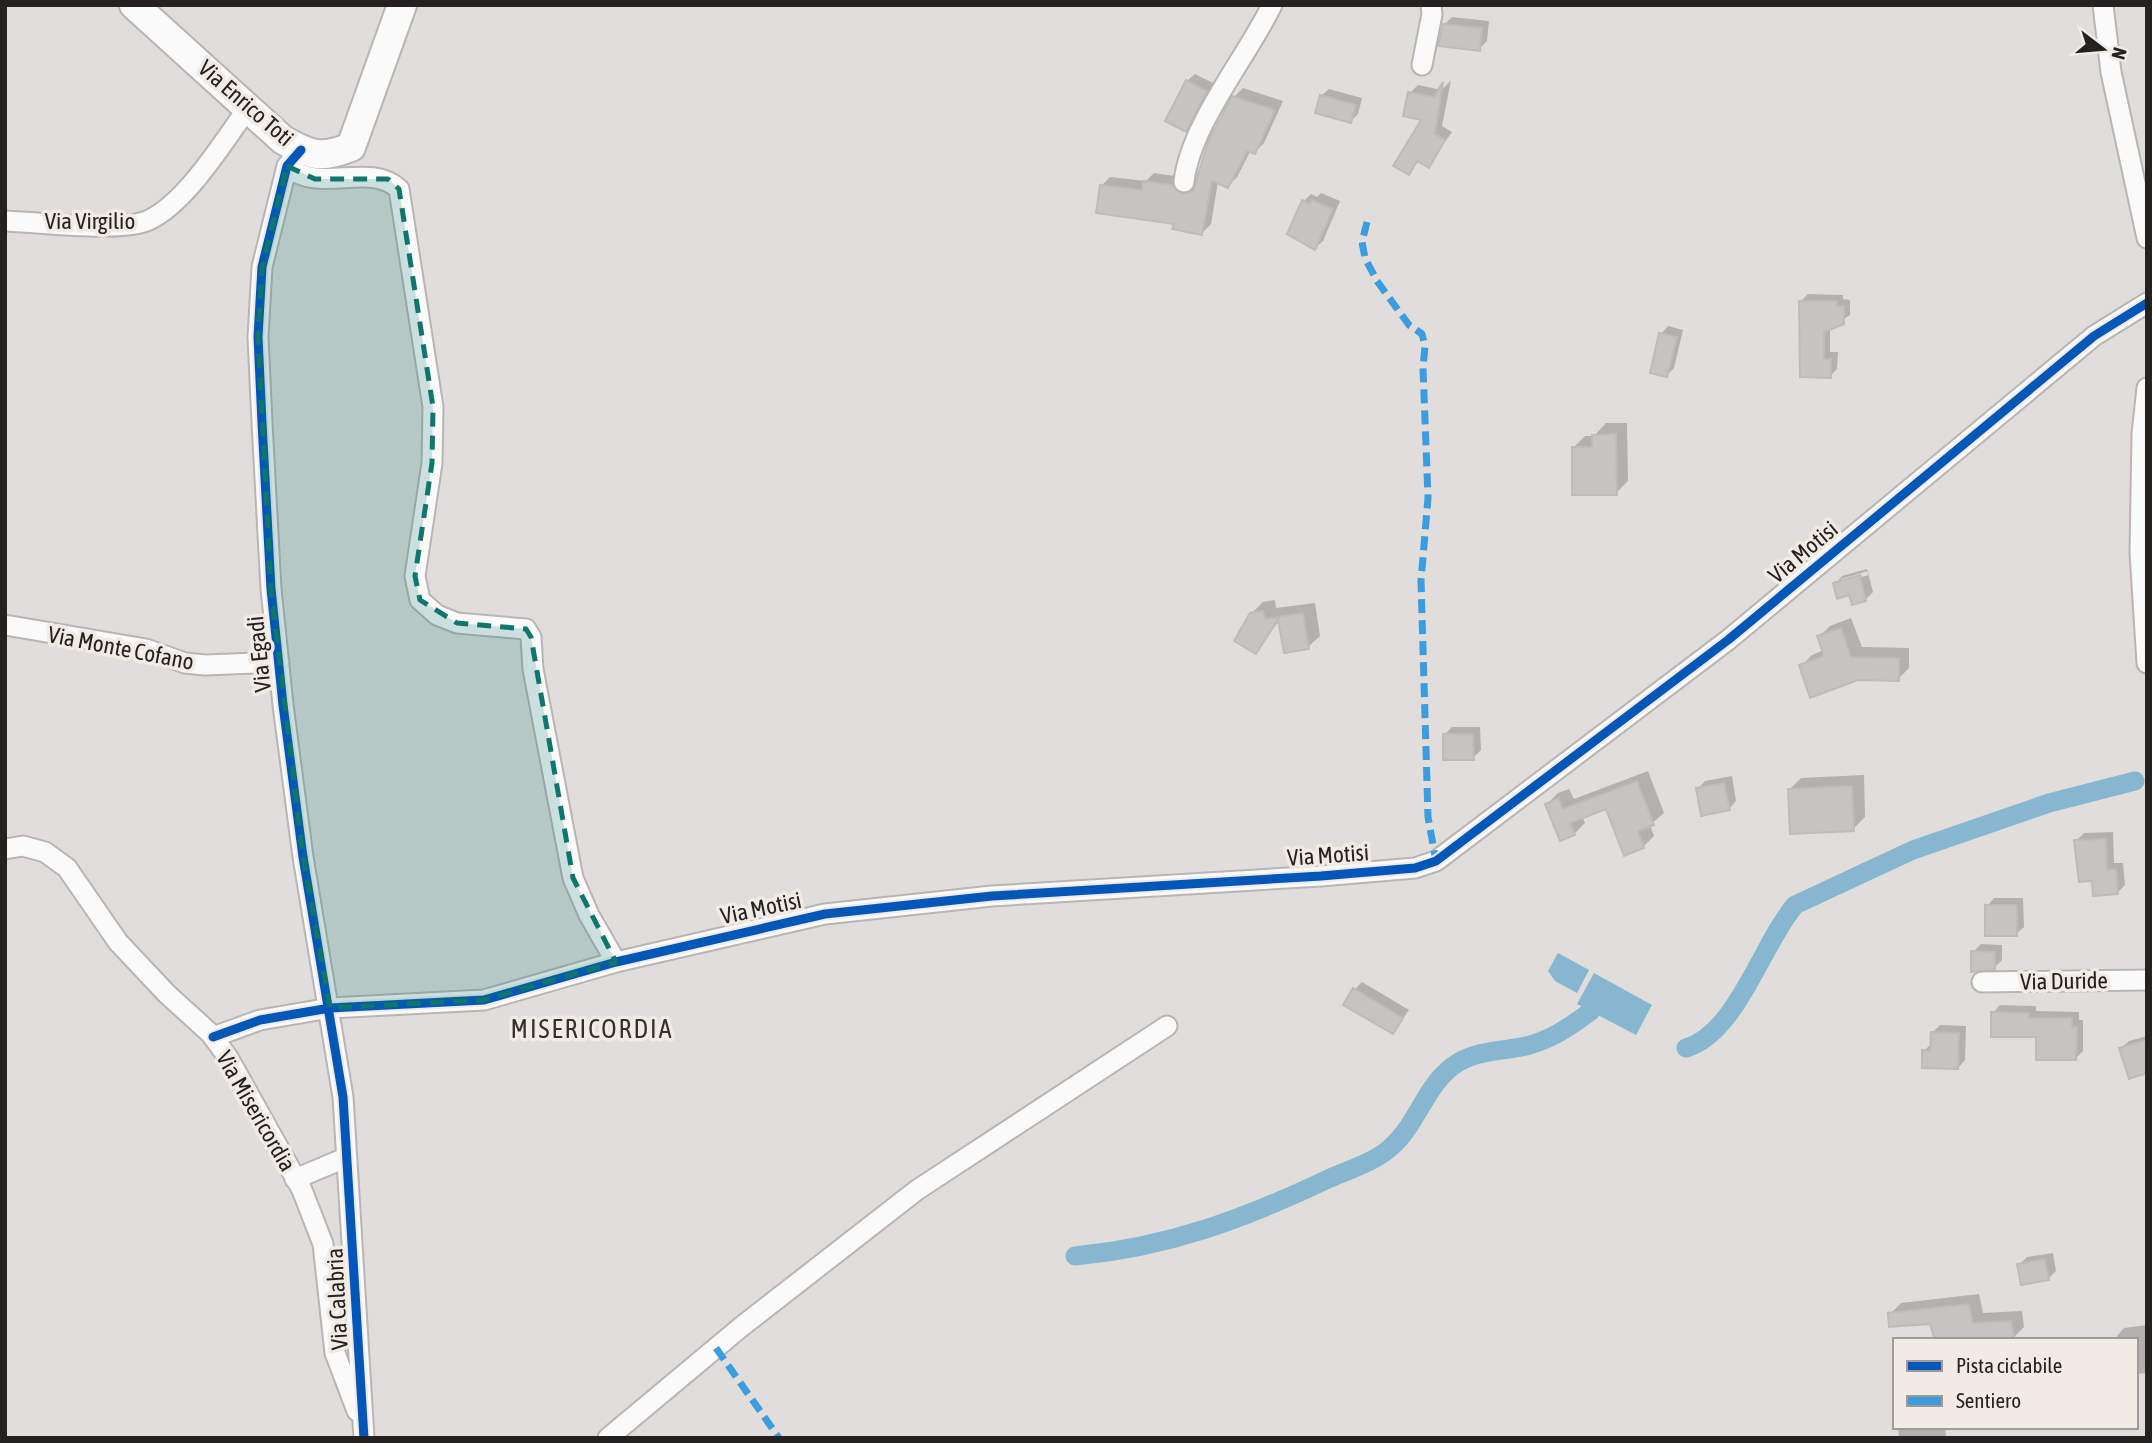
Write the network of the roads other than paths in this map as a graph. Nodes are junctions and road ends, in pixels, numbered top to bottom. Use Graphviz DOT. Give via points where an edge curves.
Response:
graph roads {
  1 [pos="134,5"];
  2 [pos="402,5"];
  3 [pos="1272,5"];
  4 [pos="1431,5"];
  5 [pos="2103,5"];
  6 [pos="1422,65"];
  7 [pos="248,108"];
  8 [pos="294,158"];
  9 [pos="1184,182"];
  10 [pos="5,221"];
  11 [pos="2147,238"];
  12 [pos="2147,303"];
  13 [pos="2147,388"];
  14 [pos="5,625"];
  15 [pos="279,662"];
  16 [pos="2147,663"];
  17 [pos="5,849"];
  18 [pos="616,962"];
  19 [pos="2147,980"];
  20 [pos="1982,982"];
  21 [pos="330,1008"];
  22 [pos="1167,1026"];
  23 [pos="212,1036"];
  24 [pos="345,1158"];
  25 [pos="295,1179"];
  26 [pos="363,1431"];
  27 [pos="608,1438"];
  1 -- 7 [label="main road, Via Enrico Toti"];
  2 -- 8 [label="main road, Via Enrico Toti" via="351,147 328,156"];
  3 -- 9 [label="street" via="1186,159"];
  4 -- 6 [label="street"];
  5 -- 11 [label="street" via="2111,72"];
  7 -- 8 [label="main road, Via Enrico Toti" via="283,140"];
  7 -- 10 [label="street, Via Virgilio" via="169,207 148,221"];
  8 -- 15 [label="street, Via Egadi" via="262,267 258,337"];
  8 -- 18 [label="street" via="298,176 339,181 370,176 388,179 399,189 433,407 432,463 415,576 420,600 437,615 457,623 526,629 531,637 533,669 573,878"];
  12 -- 18 [label="street, Via Motisi" via="2094,336 1718,647 1436,861 1321,876 889,905 755,928"];
  13 -- 16 [label="street" via="2140,553"];
  14 -- 15 [label="street, Via Monte Cofano" via="146,649 185,663"];
  15 -- 21 [label="street, Via Egadi" via="303,857"];
  17 -- 23 [label="street, Via Misericordia" via="23,846 46,852 67,868 118,942"];
  18 -- 21 [label="street, Via Motisi" via="484,1000"];
  19 -- 20 [label="street, Via Duride"];
  21 -- 23 [label="street, Via Motisi" via="260,1020"];
  21 -- 24 [label="street, Via Egadi" via="343,1097"];
  22 -- 27 [label="street" via="917,1191 741,1327"];
  23 -- 25 [label="street, Via Misericordia"];
  24 -- 25 [label="street"];
  24 -- 26 [label="street, Via Calabria"];
  25 -- 26 [label="street, Via Misericordia" via="323,1244 335,1353"];
}
